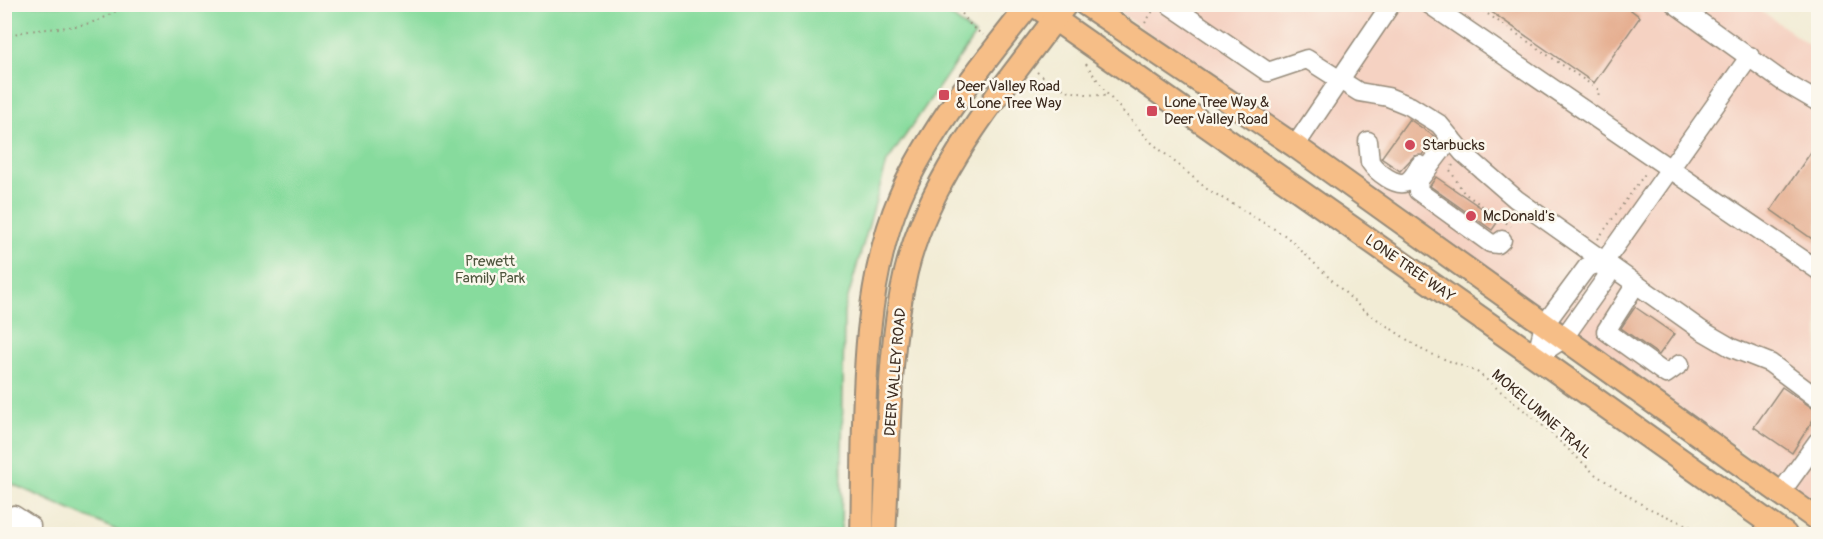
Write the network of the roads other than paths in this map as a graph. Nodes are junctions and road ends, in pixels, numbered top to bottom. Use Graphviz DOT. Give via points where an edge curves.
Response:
graph roads {
  1 [pos="1031,4"];
  2 [pos="1085,4"];
  3 [pos="1170,4"];
  4 [pos="1391,4"];
  5 [pos="1429,4"];
  6 [pos="1675,4"];
  7 [pos="1060,12"];
  8 [pos="1750,56"];
  9 [pos="1339,79"];
  10 [pos="1818,102"];
  11 [pos="1446,138"];
  12 [pos="1368,141"];
  13 [pos="1295,146"];
  14 [pos="1666,165"];
  15 [pos="1506,233"];
  16 [pos="1604,262"];
  17 [pos="1818,270"];
  18 [pos="1636,284"];
  19 [pos="1544,325"];
  20 [pos="1563,339"];
  21 [pos="1536,357"];
  22 [pos="1680,364"];
  23 [pos="1818,399"];
  24 [pos="1818,441"];
  25 [pos="1779,495"];
  26 [pos="1818,520"];
  27 [pos="4,521"];
  28 [pos="30,534"];
  29 [pos="862,534"];
  30 [pos="884,534"];
  31 [pos="1785,534"];
  1 -- 7 [label="main road, LONE TREE WAY"];
  1 -- 29 [label="main road, DEER VALLEY ROAD" via="925,149 900,197 884,247 869,325"];
  2 -- 13 [label="main road, LONE TREE WAY"];
  3 -- 9 [label="street" via="1268,72 1307,59"];
  4 -- 9 [label="street"];
  5 -- 14 [label="street"];
  6 -- 8 [label="street"];
  7 -- 21 [label="main road, LONE TREE WAY"];
  7 -- 30 [label="main road, DEER VALLEY ROAD" via="950,166 924,219 907,271 896,331"];
  8 -- 10 [label="street"];
  8 -- 14 [label="street"];
  9 -- 11 [label="street" via="1359,92 1410,106"];
  9 -- 13 [label="street"];
  11 -- 12 [label="street" via="1405,183 1393,181 1373,167 1368,157"];
  11 -- 15 [label="street" via="1419,180 1418,191 1490,243 1498,244"];
  11 -- 16 [label="street" via="1490,178"];
  13 -- 19 [label="main road, LONE TREE WAY"];
  14 -- 16 [label="street"];
  14 -- 17 [label="street"];
  16 -- 18 [label="street"];
  16 -- 19 [label="street" via="1587,267"];
  16 -- 20 [label="street" via="1607,277"];
  18 -- 22 [label="street" via="1606,331 1666,374"];
  18 -- 23 [label="street" via="1701,330 1770,363"];
  19 -- 20 [label="main road, LONE TREE WAY"];
  19 -- 21 [label="street"];
  20 -- 21 [label="street"];
  20 -- 25 [label="main road, LONE TREE WAY"];
  21 -- 31 [label="main road, LONE TREE WAY"];
  24 -- 25 [label="street"];
  25 -- 26 [label="main road, LONE TREE WAY"];
  27 -- 28 [label="street" via="14,515 31,526"];
}
